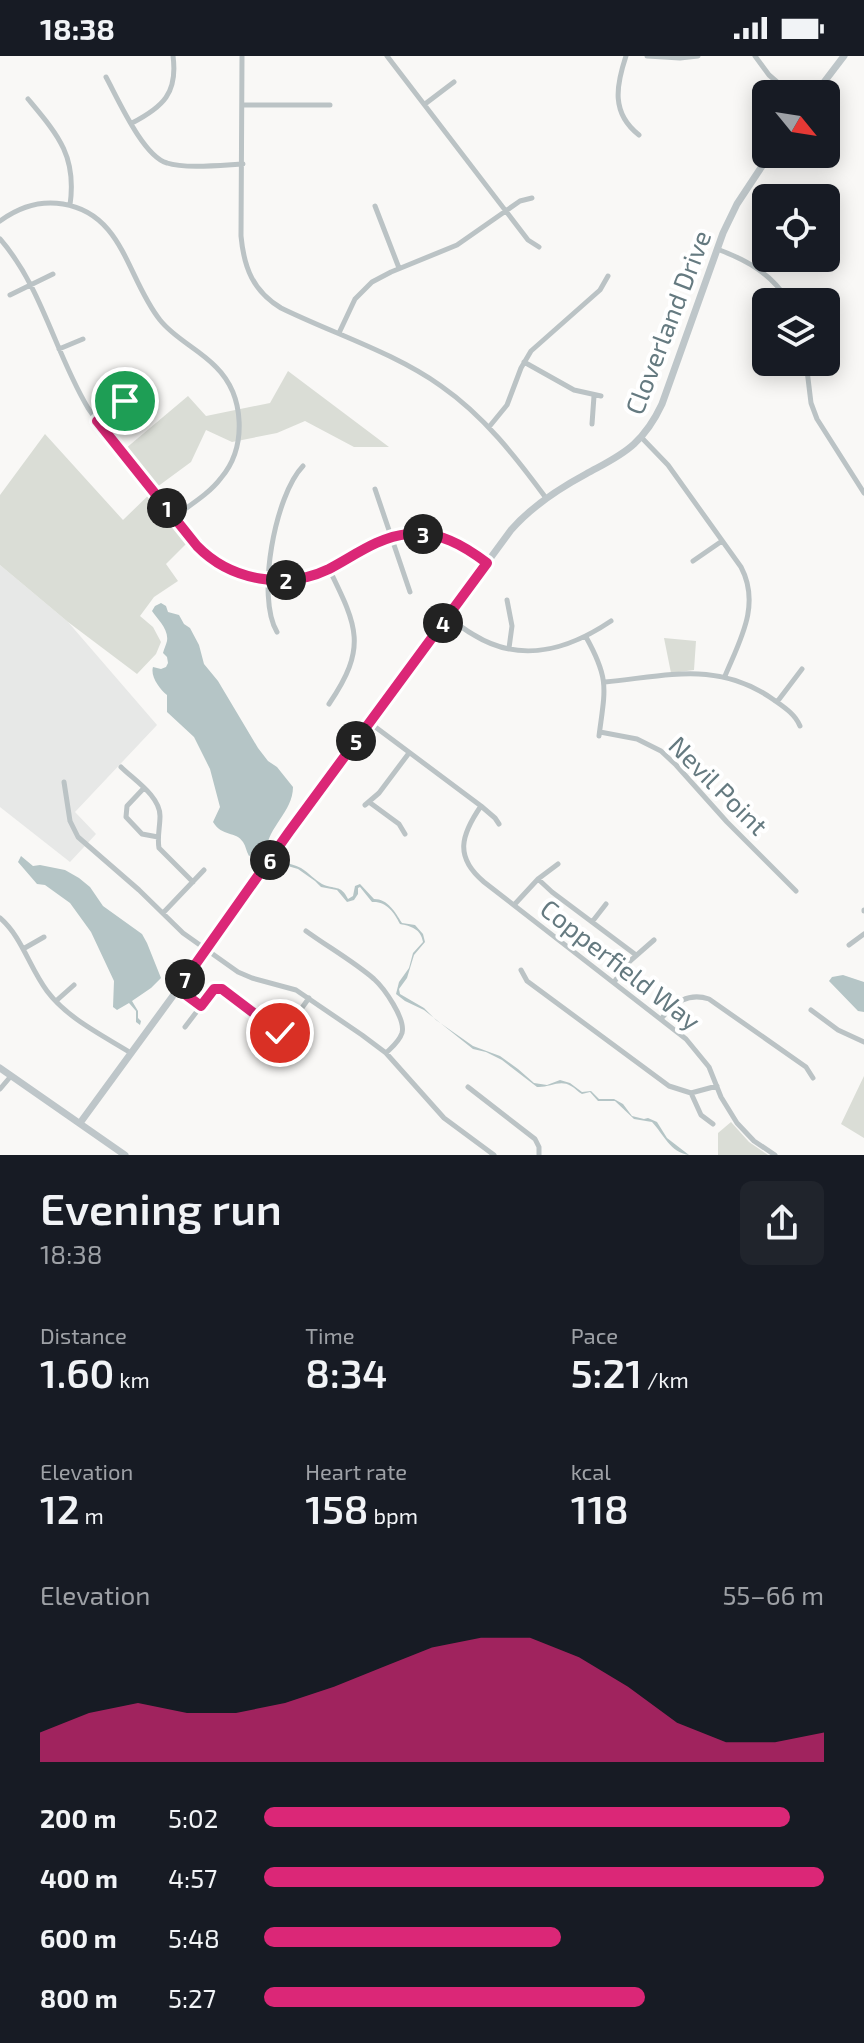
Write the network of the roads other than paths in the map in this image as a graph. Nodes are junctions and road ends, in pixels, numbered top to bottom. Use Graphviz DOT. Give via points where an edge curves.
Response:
graph roads {
  1 [pos="173,56"];
  2 [pos="242,56"];
  3 [pos="387,56"];
  4 [pos="626,56"];
  5 [pos="647,56"];
  6 [pos="698,56"];
  7 [pos="755,56"];
  8 [pos="844,56"];
  9 [pos="106,77"];
  10 [pos="774,80"];
  11 [pos="826,80"];
  12 [pos="454,82"];
  13 [pos="28,99"];
  14 [pos="425,104"];
  15 [pos="243,105"];
  16 [pos="330,105"];
  17 [pos="132,123"];
  18 [pos="639,135"];
  19 [pos="243,164"];
  20 [pos="761,168"];
  21 [pos="532,198"];
  22 [pos="70,205"];
  23 [pos="375,206"];
  24 [pos="506,211"];
  25 [pos="0,221"];
  26 [pos="0,239"];
  27 [pos="539,247"];
  28 [pos="717,249"];
  29 [pos="399,268"];
  30 [pos="53,274"];
  31 [pos="608,276"];
  32 [pos="31,285"];
  33 [pos="780,288"];
  34 [pos="10,295"];
  35 [pos="339,333"];
  36 [pos="83,339"];
  37 [pos="59,349"];
  38 [pos="524,362"];
  39 [pos="808,376"];
  40 [pos="125,401"];
  41 [pos="97,421"];
  42 [pos="592,424"];
  43 [pos="489,427"];
  44 [pos="641,437"];
  45 [pos="303,466"];
  46 [pos="375,489"];
  47 [pos="864,493"];
  48 [pos="546,498"];
  49 [pos="174,517"];
  50 [pos="391,538"];
  51 [pos="722,541"];
  52 [pos="693,561"];
  53 [pos="487,563"];
  54 [pos="329,569"];
  55 [pos="268,580"];
  56 [pos="410,592"];
  57 [pos="507,600"];
  58 [pos="448,616"];
  59 [pos="611,621"];
  60 [pos="277,632"];
  61 [pos="586,637"];
  62 [pos="509,648"];
  63 [pos="802,669"];
  64 [pos="725,676"];
  65 [pos="605,682"];
  66 [pos="777,702"];
  67 [pos="329,704"];
  68 [pos="370,723"];
  69 [pos="800,726"];
  70 [pos="409,753"];
  71 [pos="121,767"];
  72 [pos="64,782"];
  73 [pos="144,788"];
  74 [pos="481,806"];
  75 [pos="499,824"];
  76 [pos="405,834"];
  77 [pos="158,837"];
  78 [pos="558,864"];
  79 [pos="204,870"];
  80 [pos="538,879"];
  81 [pos="193,882"];
  82 [pos="796,891"];
  83 [pos="606,904"];
  84 [pos="514,905"];
  85 [pos="163,913"];
  86 [pos="0,918"];
  87 [pos="592,922"];
  88 [pos="306,931"];
  89 [pos="864,934"];
  90 [pos="44,937"];
  91 [pos="654,940"];
  92 [pos="849,945"];
  93 [pos="23,949"];
  94 [pos="206,950"];
  95 [pos="636,955"];
  96 [pos="521,970"];
  97 [pos="614,982"];
  98 [pos="74,985"];
  99 [pos="178,989"];
  100 [pos="309,998"];
  101 [pos="56,1001"];
  102 [pos="201,1006"];
  103 [pos="811,1010"];
  104 [pos="294,1019"];
  105 [pos="661,1019"];
  106 [pos="185,1027"];
  107 [pos="843,1033"];
  108 [pos="864,1042"];
  109 [pos="839,1043"];
  110 [pos="131,1053"];
  111 [pos="386,1053"];
  112 [pos="267,1059"];
  113 [pos="0,1068"];
  114 [pos="11,1076"];
  115 [pos="813,1078"];
  116 [pos="717,1086"];
  117 [pos="468,1087"];
  118 [pos="0,1089"];
  119 [pos="691,1093"];
  120 [pos="80,1123"];
  121 [pos="713,1124"];
  122 [pos="125,1155"];
  123 [pos="494,1155"];
  124 [pos="539,1155"];
  125 [pos="775,1155"];
  1 -- 17 [label="street" via="168,94 155,110"];
  2 -- 15 [label="street"];
  3 -- 14 [label="street"];
  4 -- 18 [label="street" via="619,104 625,122"];
  5 -- 6 [label="street"];
  7 -- 10 [label="street"];
  8 -- 11 [label="main road"];
  9 -- 17 [label="street"];
  12 -- 14 [label="street"];
  13 -- 22 [label="street" via="69,160"];
  14 -- 24 [label="street"];
  15 -- 16 [label="street"];
  15 -- 19 [label="street"];
  17 -- 19 [label="street" via="147,149 162,161"];
  19 -- 35 [label="street" via="242,241 255,284 270,301"];
  20 -- 28 [label="main road, Cloverland Drive"];
  21 -- 24 [label="street"];
  22 -- 25 [label="street" via="32,205"];
  22 -- 49 [label="street" via="107,227 156,316 213,363 235,397 239,427 231,462 217,483"];
  23 -- 29 [label="street"];
  24 -- 27 [label="street"];
  24 -- 29 [label="street" via="457,245"];
  26 -- 32 [label="street"];
  28 -- 33 [label="street" via="762,271"];
  28 -- 44 [label="main road, Cloverland Drive" via="662,404"];
  29 -- 35 [label="street" via="359,294"];
  30 -- 32 [label="street"];
  31 -- 38 [label="street" via="603,287"];
  32 -- 34 [label="street"];
  32 -- 37 [label="street"];
  35 -- 43 [label="street" via="423,374"];
  36 -- 37 [label="street"];
  37 -- 41 [label="street"];
  38 -- 42 [label="street" via="572,389 598,396"];
  38 -- 43 [label="street" via="510,401"];
  39 -- 47 [label="street" via="817,419"];
  40 -- 41 [label="street"];
  41 -- 49 [label="street"];
  43 -- 48 [label="street"];
  44 -- 48 [label="main road, Cloverland Drive" via="619,456"];
  44 -- 51 [label="street" via="668,465"];
  45 -- 55 [label="street" via="281,507"];
  46 -- 50 [label="street"];
  48 -- 53 [label="main road, Cloverland Drive" via="515,525"];
  49 -- 55 [label="street" via="213,560"];
  50 -- 53 [label="street" via="441,537"];
  50 -- 54 [label="street"];
  50 -- 56 [label="street"];
  51 -- 52 [label="street"];
  51 -- 64 [label="street" via="746,578 751,606"];
  53 -- 58 [label="main road, Cloverland Drive"];
  54 -- 55 [label="street"];
  54 -- 67 [label="street" via="350,614 354,643 347,674"];
  55 -- 60 [label="street"];
  57 -- 62 [label="street"];
  58 -- 62 [label="street" via="476,636"];
  58 -- 68 [label="main road, Cloverland Drive"];
  59 -- 61 [label="street"];
  61 -- 62 [label="street" via="548,649"];
  61 -- 65 [label="street"];
  63 -- 66 [label="street"];
  64 -- 65 [label="street"];
  64 -- 66 [label="street"];
  65 -- 82 [label="street, Nevil Point" via="599,734 637,739 661,751"];
  66 -- 69 [label="street"];
  68 -- 70 [label="street"];
  68 -- 94 [label="main road, Cloverland Drive"];
  70 -- 74 [label="street"];
  70 -- 76 [label="street" via="367,804 399,824"];
  71 -- 73 [label="street"];
  72 -- 85 [label="street" via="78,837"];
  73 -- 77 [label="street" via="159,807"];
  73 -- 77 [label="street" via="128,805 126,816 142,834"];
  74 -- 75 [label="street"];
  74 -- 84 [label="street, Copperfield Way" via="464,839 467,864"];
  77 -- 81 [label="street" via="161,852"];
  78 -- 80 [label="street"];
  79 -- 81 [label="street"];
  80 -- 84 [label="street"];
  80 -- 87 [label="street"];
  81 -- 85 [label="street"];
  83 -- 87 [label="street"];
  84 -- 97 [label="street, Copperfield Way"];
  85 -- 94 [label="street"];
  86 -- 93 [label="street"];
  87 -- 95 [label="street"];
  88 -- 111 [label="street" via="374,980 387,996 403,1028"];
  89 -- 92 [label="street"];
  90 -- 93 [label="street"];
  91 -- 95 [label="street"];
  93 -- 101 [label="street"];
  94 -- 99 [label="main road, Cloverland Drive"];
  94 -- 100 [label="street" via="241,974 290,987"];
  95 -- 97 [label="street"];
  96 -- 119 [label="street" via="527,981 666,1084"];
  97 -- 105 [label="street, Copperfield Way"];
  98 -- 101 [label="street"];
  99 -- 102 [label="street"];
  99 -- 110 [label="main road, Cloverland Drive"];
  100 -- 104 [label="street"];
  100 -- 111 [label="street"];
  101 -- 110 [label="street"];
  102 -- 106 [label="street"];
  102 -- 112 [label="street" via="220,988 276,1029 281,1039"];
  103 -- 107 [label="street"];
  105 -- 115 [label="street" via="685,998 709,999 806,1067"];
  105 -- 116 [label="street, Copperfield Way" via="695,1047"];
  107 -- 108 [label="street"];
  107 -- 109 [label="street"];
  110 -- 120 [label="main road, Cloverland Drive"];
  111 -- 123 [label="street" via="444,1118"];
  113 -- 114 [label="main road"];
  114 -- 118 [label="street"];
  114 -- 120 [label="main road"];
  116 -- 119 [label="street"];
  116 -- 125 [label="street, Copperfield Way" via="742,1129"];
  117 -- 124 [label="street" via="535,1139"];
  119 -- 121 [label="street" via="701,1115"];
  120 -- 122 [label="main road"];
}
